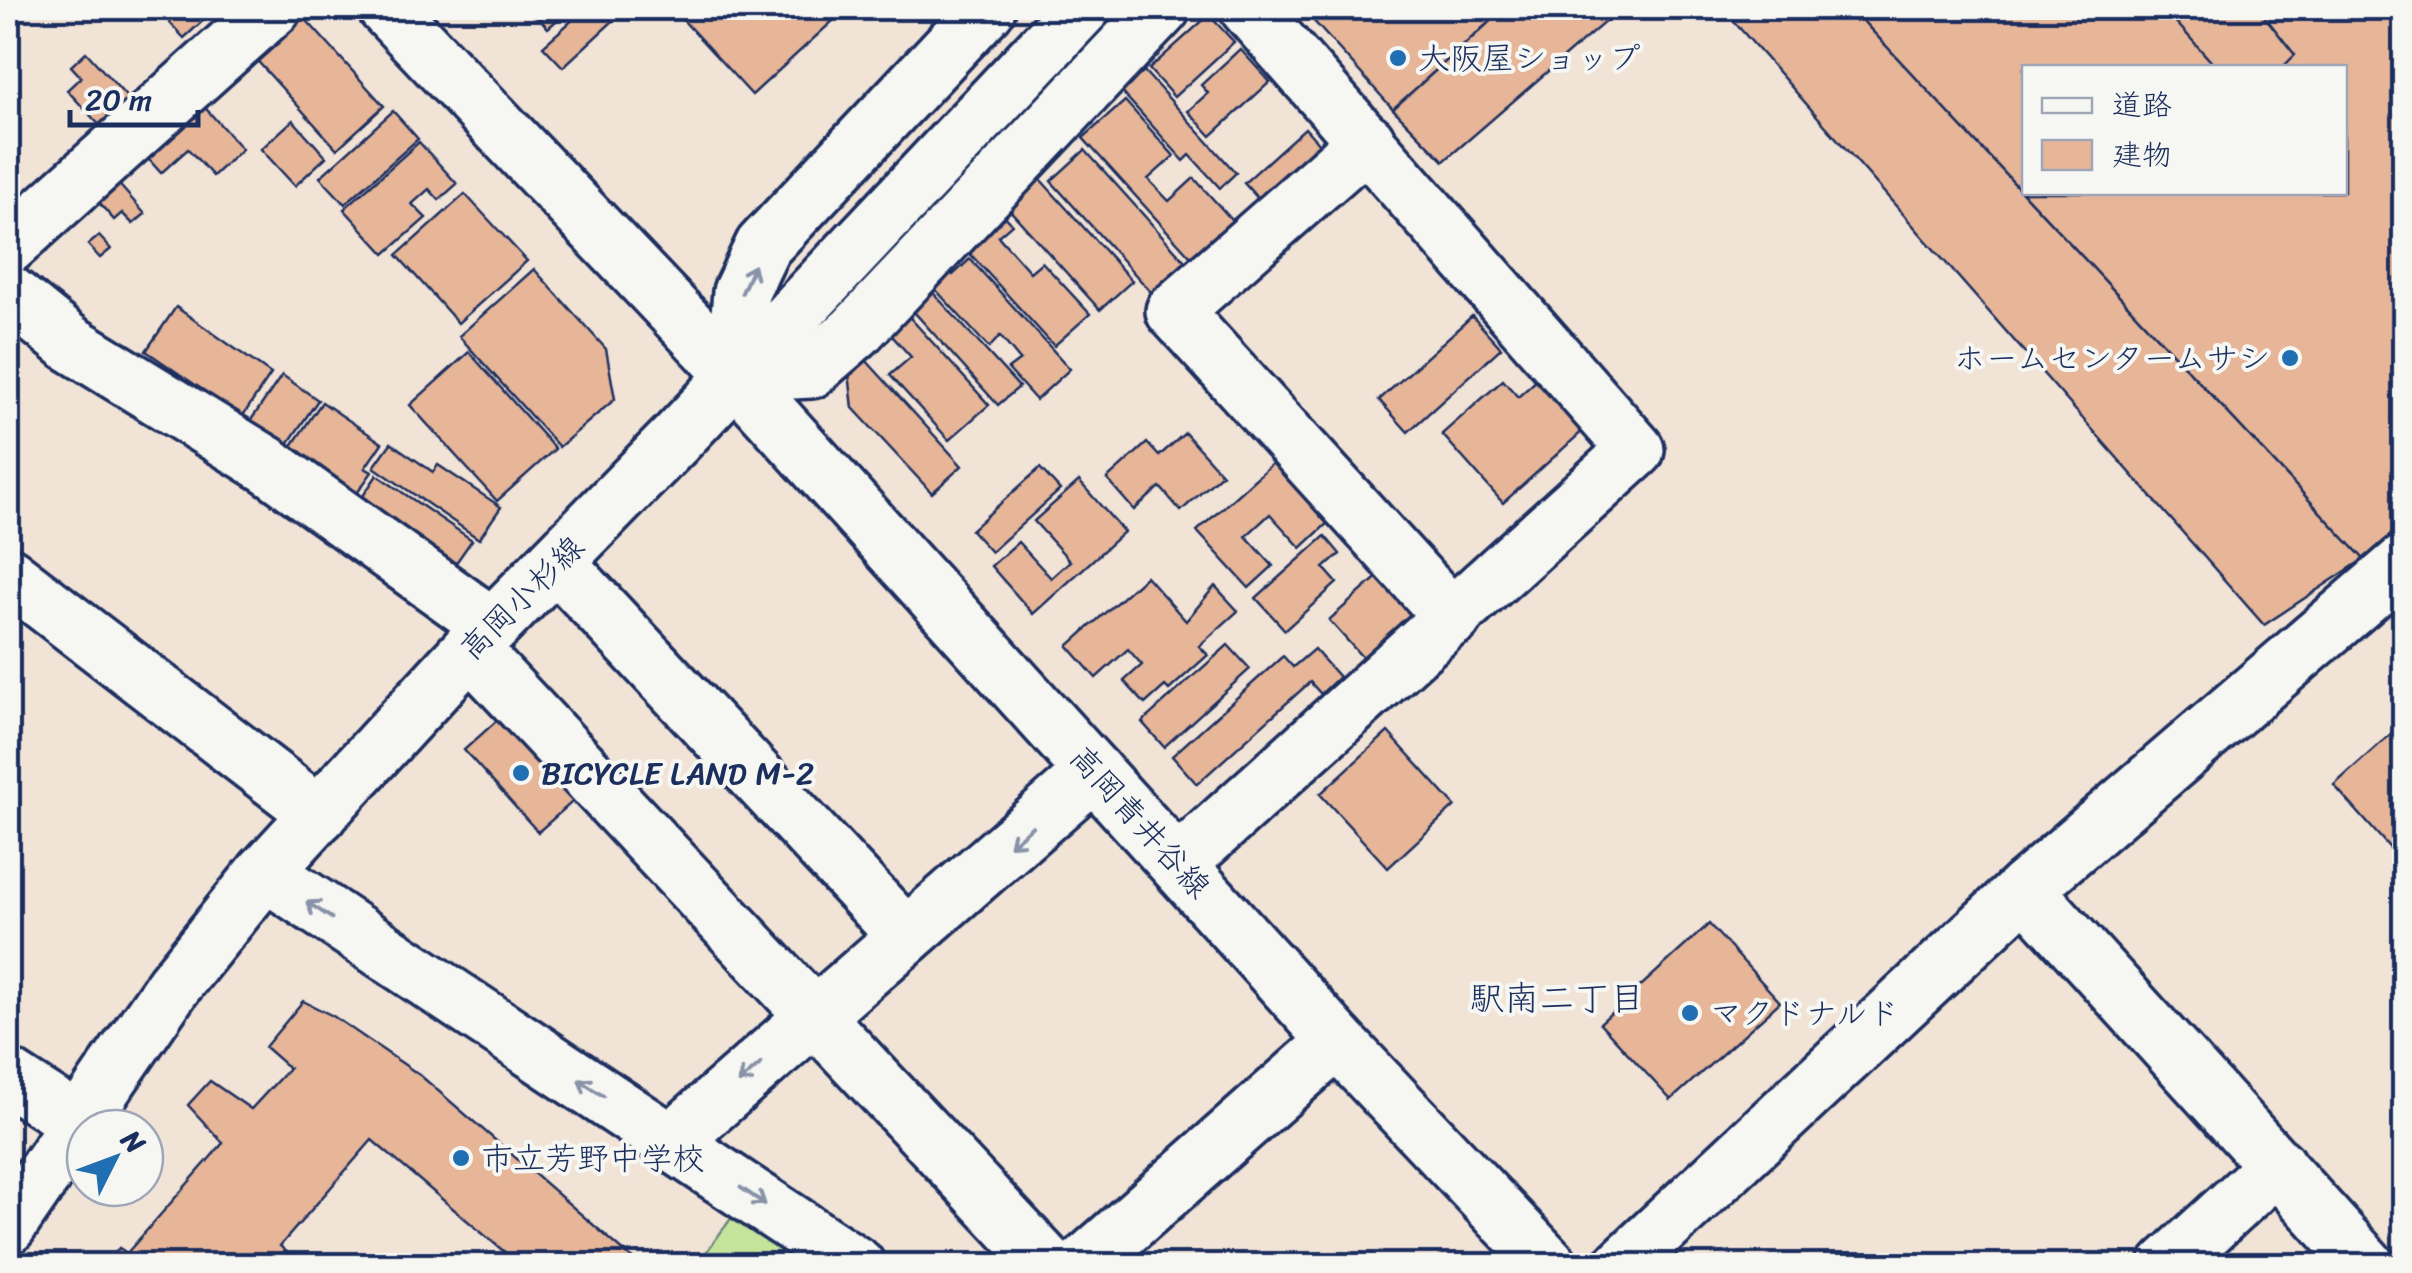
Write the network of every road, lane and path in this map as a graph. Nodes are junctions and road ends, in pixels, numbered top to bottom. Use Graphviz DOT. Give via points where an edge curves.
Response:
graph roads {
  1 [pos="273,8"];
  2 [pos="386,8"];
  3 [pos="1082,8"];
  4 [pos="1162,8"];
  5 [pos="1248,8"];
  6 [pos="956,19"];
  7 [pos="1367,141"];
  8 [pos="8,246"];
  9 [pos="8,293"];
  10 [pos="734,374"];
  11 [pos="556,563"];
  12 [pos="2404,563"];
  13 [pos="8,575"];
  14 [pos="1453,618"];
  15 [pos="481,637"];
  16 [pos="1094,772"];
  17 [pos="320,814"];
  18 [pos="1178,864"];
  19 [pos="266,872"];
  20 [pos="2025,889"];
  21 [pos="906,936"];
  22 [pos="814,1016"];
  23 [pos="1337,1042"];
  24 [pos="8,1077"];
  25 [pos="85,1108"];
  26 [pos="65,1114"];
  27 [pos="65,1138"];
  28 [pos="672,1141"];
  29 [pos="2277,1164"];
  30 [pos="8,1226"];
  31 [pos="857,1266"];
  32 [pos="1048,1266"];
  33 [pos="1082,1266"];
  34 [pos="1550,1266"];
  35 [pos="1622,1266"];
  36 [pos="2167,1266"];
  37 [pos="2366,1266"];
  1 -- 8 [label="street"];
  2 -- 10 [label="street, 高岡青井谷線"];
  3 -- 10 [label="street, 高岡小杉線"];
  4 -- 10 [label="street" via="855,332 811,370"];
  5 -- 7 [label="street"];
  10 -- 6 [label="street, one-way" via="741,292 763,246"];
  7 -- 14 [label="street" via="1636,450"];
  7 -- 14 [label="street" via="1174,311"];
  9 -- 15 [label="street" via="70,343 268,465"];
  10 -- 11 [label="street, 高岡小杉線"];
  10 -- 16 [label="street, 高岡青井谷線"];
  11 -- 15 [label="street, 高岡小杉線"];
  11 -- 21 [label="street"];
  12 -- 20 [label="street"];
  13 -- 17 [label="street"];
  14 -- 18 [label="street"];
  15 -- 17 [label="street, 高岡小杉線"];
  15 -- 22 [label="street"];
  16 -- 18 [label="street, 高岡青井谷線"];
  16 -- 21 [label="street, one-way"];
  17 -- 19 [label="street, 高岡小杉線"];
  18 -- 23 [label="street, 高岡青井谷線"];
  19 -- 25 [label="street, 高岡小杉線"];
  28 -- 19 [label="street, one-way"];
  20 -- 29 [label="street"];
  20 -- 35 [label="street"];
  21 -- 22 [label="street"];
  22 -- 28 [label="street, one-way"];
  22 -- 32 [label="street"];
  23 -- 33 [label="street"];
  23 -- 34 [label="street, 高岡青井谷線"];
  24 -- 26 [label="street"];
  27 -- 30 [label="street, 高岡小杉線"];
  28 -- 31 [label="street, one-way"];
  29 -- 36 [label="street"];
  29 -- 37 [label="street"];
}
